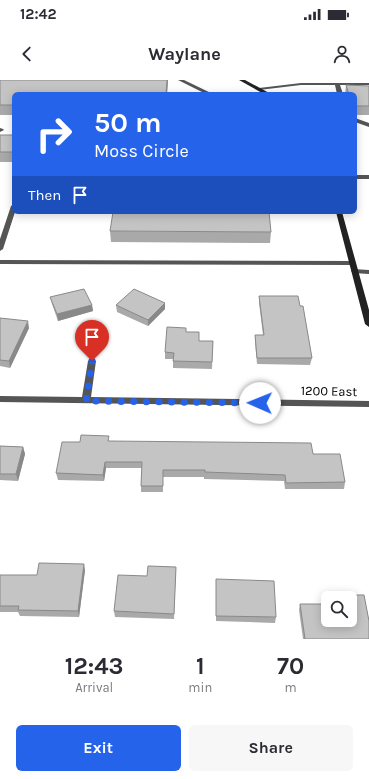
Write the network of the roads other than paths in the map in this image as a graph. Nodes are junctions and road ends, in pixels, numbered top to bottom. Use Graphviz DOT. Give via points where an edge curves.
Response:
graph roads {
  1 [pos="180,80"];
  2 [pos="241,80"];
  3 [pos="343,82"];
  4 [pos="337,84"];
  5 [pos="369,84"];
  6 [pos="264,91"];
  7 [pos="206,92"];
  8 [pos="339,92"];
  9 [pos="357,121"];
  10 [pos="369,125"];
  11 [pos="357,177"];
  12 [pos="369,177"];
  13 [pos="12,212"];
  14 [pos="340,214"];
  15 [pos="0,248"];
  16 [pos="0,262"];
  17 [pos="353,263"];
  18 [pos="355,271"];
  19 [pos="369,272"];
  20 [pos="369,324"];
  21 [pos="92,361"];
  22 [pos="0,399"];
  23 [pos="86,401"];
  24 [pos="369,404"];
  1 -- 7 [label="street"];
  2 -- 6 [label="main road"];
  3 -- 4 [label="street"];
  3 -- 5 [label="street"];
  4 -- 6 [label="street" via="301,84"];
  4 -- 8 [label="street"];
  9 -- 10 [label="street"];
  11 -- 12 [label="street"];
  13 -- 15 [label="street"];
  14 -- 17 [label="main road"];
  16 -- 17 [label="street"];
  17 -- 18 [label="main road"];
  18 -- 19 [label="street"];
  18 -- 20 [label="main road"];
  21 -- 23 [label="street"];
  22 -- 23 [label="street, 1200 East"];
  23 -- 24 [label="street, 1200 East"];
}
